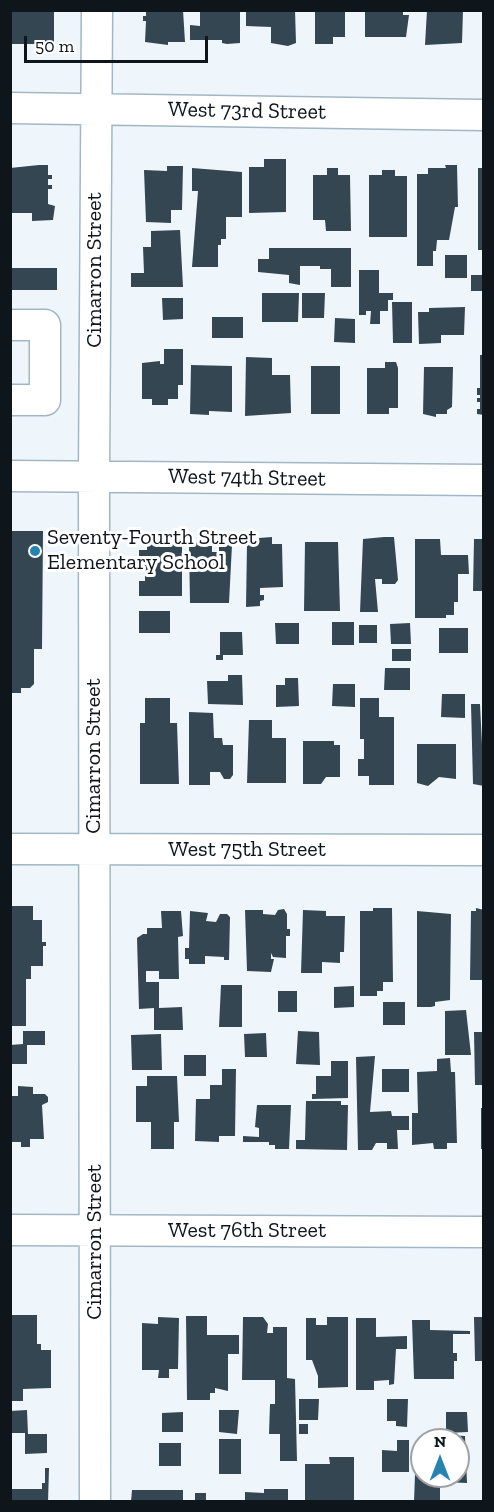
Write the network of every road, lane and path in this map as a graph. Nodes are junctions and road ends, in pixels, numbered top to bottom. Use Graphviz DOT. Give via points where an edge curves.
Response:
graph roads {
  1 [pos="97,10"];
  2 [pos="10,108"];
  3 [pos="97,108"];
  4 [pos="483,115"];
  5 [pos="10,325"];
  6 [pos="10,400"];
  7 [pos="10,476"];
  8 [pos="94,476"];
  9 [pos="483,480"];
  10 [pos="10,849"];
  11 [pos="94,849"];
  12 [pos="483,850"];
  13 [pos="10,1230"];
  14 [pos="95,1231"];
  15 [pos="483,1232"];
  16 [pos="95,1502"];
  1 -- 3 [label="street, Cimarron Street"];
  2 -- 3 [label="street, West 73rd Street"];
  3 -- 4 [label="street, West 73rd Street"];
  3 -- 8 [label="street, Cimarron Street"];
  5 -- 6 [label="street" via="45,325 45,400"];
  7 -- 8 [label="street, West 74th Street"];
  8 -- 9 [label="street, West 74th Street"];
  8 -- 11 [label="street, Cimarron Street"];
  10 -- 11 [label="street, West 75th Street"];
  11 -- 12 [label="street, West 75th Street"];
  11 -- 14 [label="street, Cimarron Street"];
  13 -- 14 [label="street, West 76th Street"];
  14 -- 15 [label="street, West 76th Street"];
  14 -- 16 [label="street, Cimarron Street"];
}
